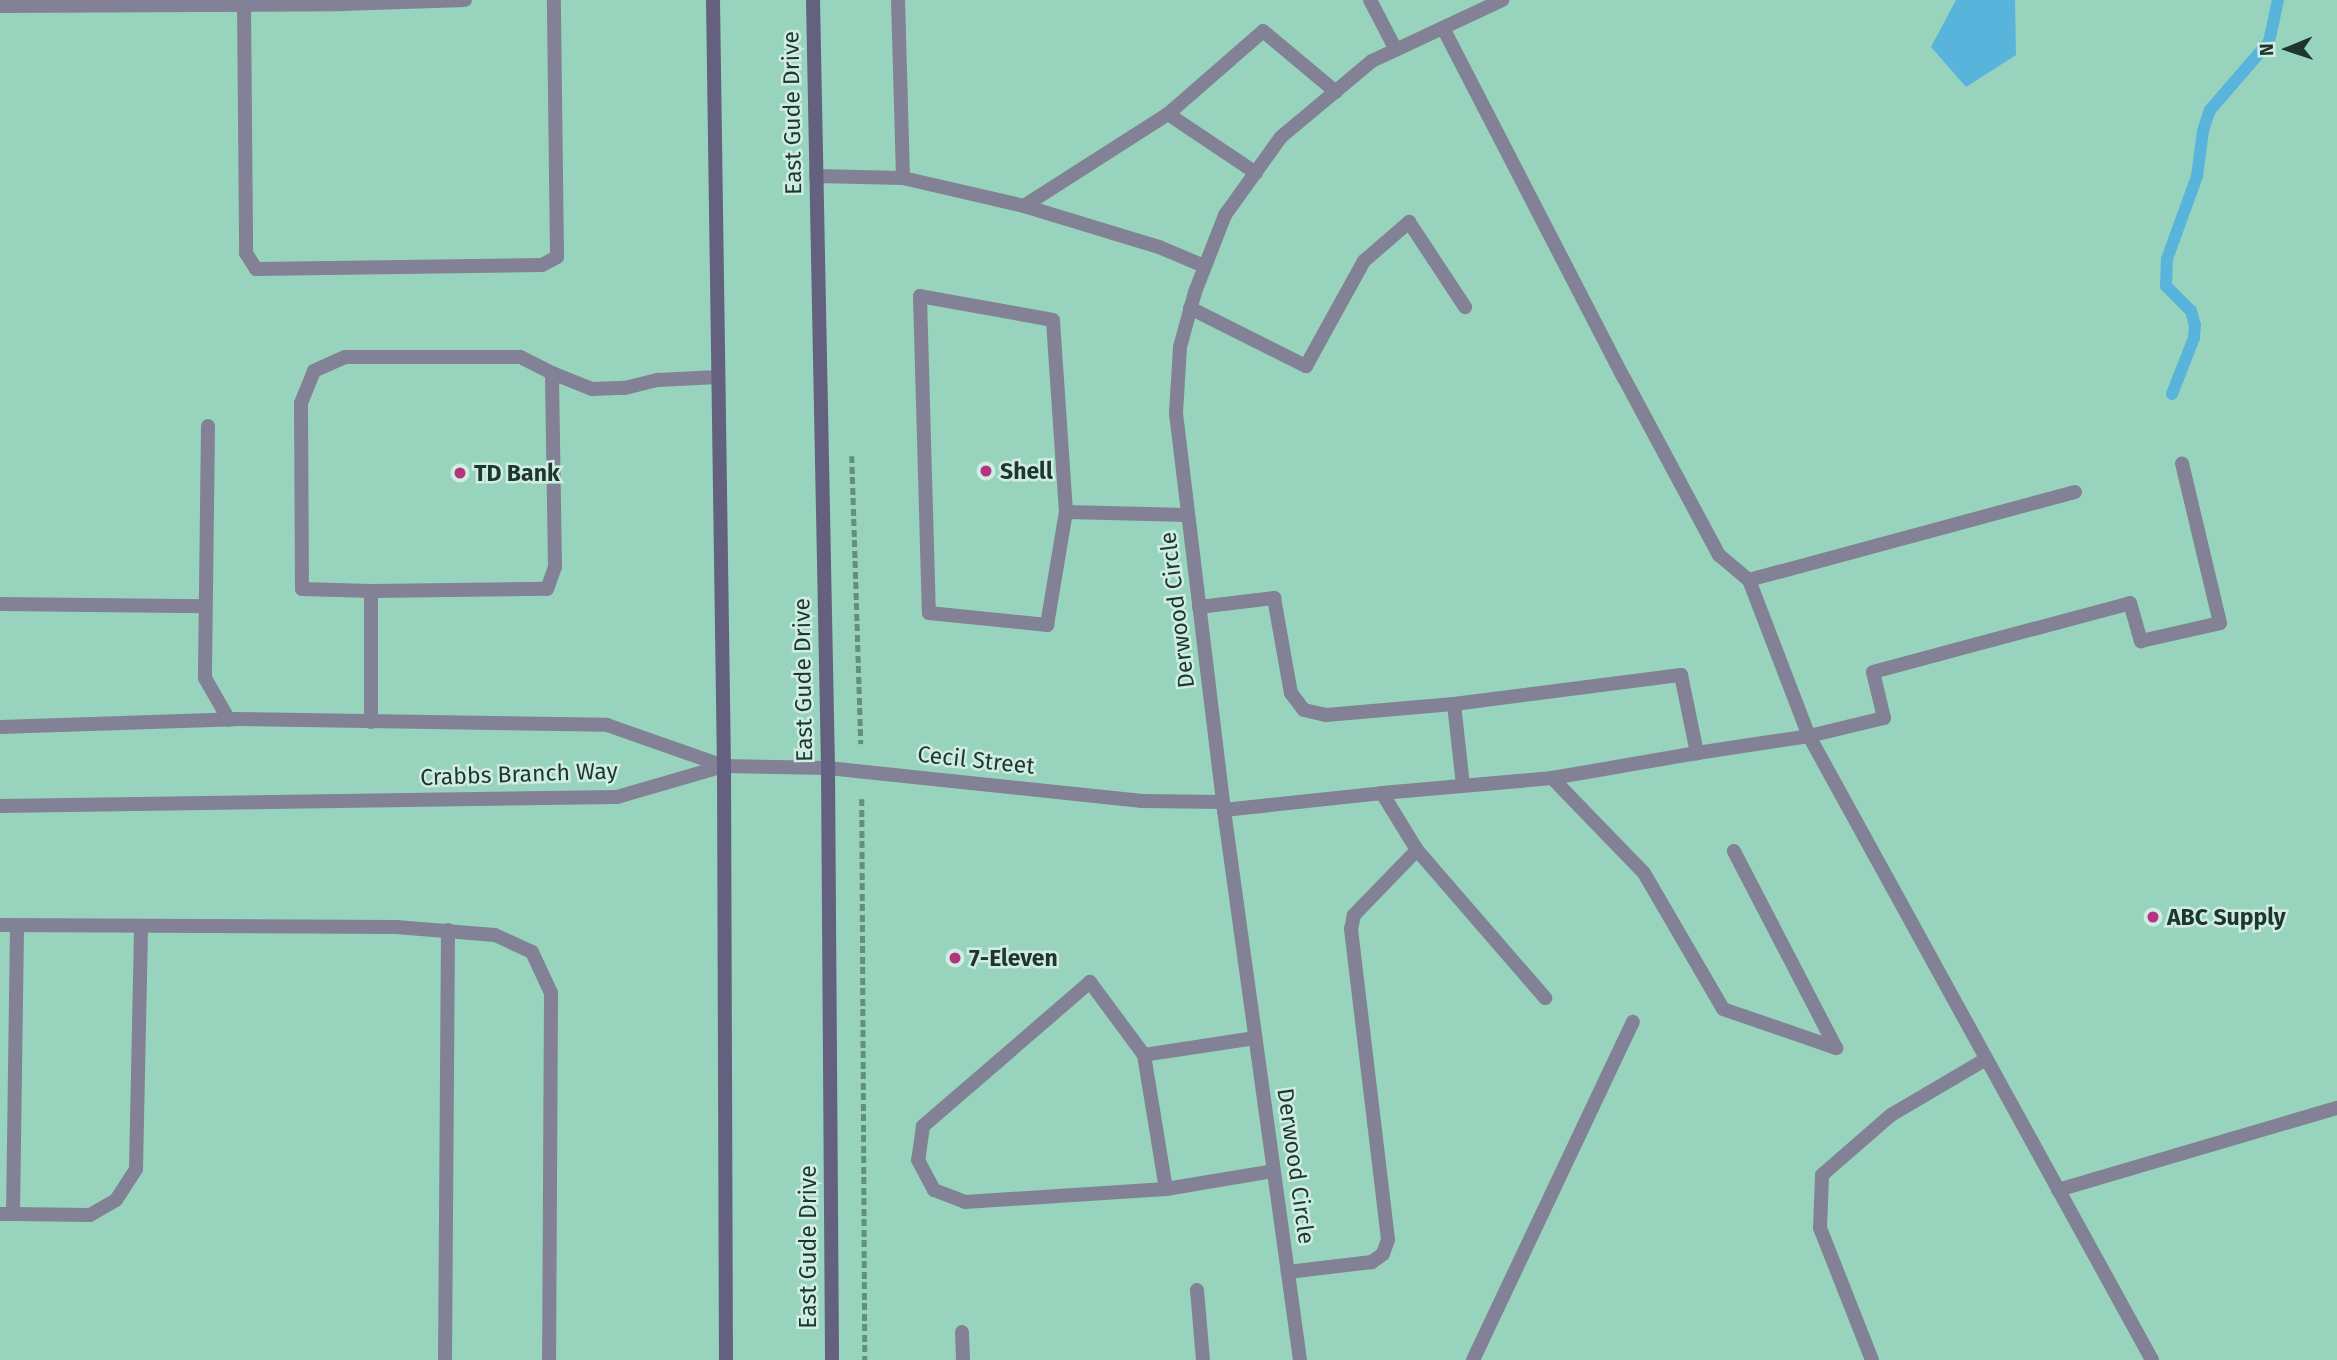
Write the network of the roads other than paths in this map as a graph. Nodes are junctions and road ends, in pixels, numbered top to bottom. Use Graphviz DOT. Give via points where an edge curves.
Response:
graph roads {
  1 [pos="465,0"];
  2 [pos="554,0"];
  3 [pos="713,0"];
  4 [pos="813,0"];
  5 [pos="898,0"];
  6 [pos="1370,0"];
  7 [pos="1502,0"];
  8 [pos="244,5"];
  9 [pos="0,6"];
  10 [pos="1443,28"];
  11 [pos="1396,50"];
  12 [pos="1336,92"];
  13 [pos="1168,114"];
  14 [pos="1256,173"];
  15 [pos="816,176"];
  16 [pos="903,178"];
  17 [pos="1024,206"];
  18 [pos="1204,266"];
  19 [pos="1465,307"];
  20 [pos="1190,309"];
  21 [pos="552,373"];
  22 [pos="718,377"];
  23 [pos="208,426"];
  24 [pos="2182,463"];
  25 [pos="2076,492"];
  26 [pos="1066,512"];
  27 [pos="1188,515"];
  28 [pos="1749,580"];
  29 [pos="371,591"];
  30 [pos="0,604"];
  31 [pos="205,606"];
  32 [pos="1199,607"];
  33 [pos="1454,705"];
  34 [pos="229,720"];
  35 [pos="371,722"];
  36 [pos="0,727"];
  37 [pos="1809,736"];
  38 [pos="1697,753"];
  39 [pos="724,766"];
  40 [pos="828,768"];
  41 [pos="1552,778"];
  42 [pos="1463,786"];
  43 [pos="1382,793"];
  44 [pos="0,806"];
  45 [pos="1224,806"];
  46 [pos="1417,850"];
  47 [pos="1734,851"];
  48 [pos="0,925"];
  49 [pos="18,925"];
  50 [pos="141,927"];
  51 [pos="448,930"];
  52 [pos="1545,998"];
  53 [pos="1633,1022"];
  54 [pos="1255,1038"];
  55 [pos="1144,1055"];
  56 [pos="1986,1059"];
  57 [pos="2337,1108"];
  58 [pos="1274,1171"];
  59 [pos="1166,1189"];
  60 [pos="2058,1189"];
  61 [pos="6,1214"];
  62 [pos="1288,1272"];
  63 [pos="1197,1290"];
  64 [pos="962,1332"];
  65 [pos="446,1360"];
  66 [pos="549,1360"];
  67 [pos="726,1360"];
  68 [pos="832,1360"];
  69 [pos="962,1360"];
  70 [pos="1203,1360"];
  71 [pos="1300,1360"];
  72 [pos="1473,1360"];
  73 [pos="1872,1360"];
  74 [pos="2152,1360"];
  1 -- 8 [label="street"];
  2 -- 8 [label="street" via="557,257 541,265 256,269 246,253"];
  3 -- 22 [label="main road"];
  4 -- 15 [label="main road, East Gude Drive"];
  5 -- 16 [label="street"];
  6 -- 11 [label="street"];
  7 -- 10 [label="street, Derwood Circle"];
  8 -- 9 [label="street"];
  10 -- 11 [label="street, Derwood Circle"];
  10 -- 28 [label="street" via="1719,555"];
  11 -- 12 [label="street, Derwood Circle" via="1372,61"];
  12 -- 13 [label="street" via="1263,31"];
  12 -- 14 [label="street, Derwood Circle" via="1281,137"];
  13 -- 14 [label="street"];
  13 -- 17 [label="street"];
  14 -- 18 [label="street, Derwood Circle" via="1225,215"];
  15 -- 16 [label="street"];
  15 -- 40 [label="main road, East Gude Drive"];
  16 -- 17 [label="street"];
  17 -- 18 [label="street" via="1159,247"];
  18 -- 20 [label="street, Derwood Circle"];
  19 -- 20 [label="street" via="1409,222 1364,261 1306,366"];
  20 -- 27 [label="street, Derwood Circle" via="1181,348 1176,413"];
  21 -- 22 [label="street" via="592,389"];
  21 -- 29 [label="street" via="555,567 547,589"];
  21 -- 29 [label="street" via="507,357 345,357 314,371 301,403 302,589"];
  22 -- 39 [label="main road"];
  23 -- 31 [label="street"];
  24 -- 37 [label="street, Cecil Street" via="2220,623 2141,641 2130,603 1873,672 1884,718"];
  25 -- 28 [label="street"];
  26 -- 26 [label="street" via="1047,625 929,613 920,296 1053,320"];
  26 -- 27 [label="street"];
  27 -- 32 [label="street, Derwood Circle"];
  28 -- 37 [label="street"];
  29 -- 35 [label="street"];
  30 -- 31 [label="street"];
  31 -- 34 [label="street" via="205,678"];
  32 -- 33 [label="street" via="1274,598 1291,693 1304,710 1326,715"];
  32 -- 45 [label="street, Derwood Circle"];
  33 -- 38 [label="street" via="1681,676"];
  33 -- 42 [label="street"];
  34 -- 35 [label="street, Crabbs Branch Way"];
  34 -- 36 [label="street, Crabbs Branch Way"];
  35 -- 39 [label="street, Crabbs Branch Way" via="607,725"];
  37 -- 38 [label="street, Cecil Street"];
  37 -- 56 [label="street"];
  38 -- 41 [label="street, Cecil Street"];
  39 -- 40 [label="street, Cecil Street"];
  39 -- 44 [label="street, Crabbs Branch Way" via="617,797"];
  39 -- 67 [label="main road"];
  40 -- 45 [label="street, Cecil Street"];
  40 -- 68 [label="main road, East Gude Drive"];
  41 -- 42 [label="street, Cecil Street"];
  41 -- 47 [label="street" via="1644,873 1723,1009 1836,1048"];
  42 -- 43 [label="street, Cecil Street"];
  43 -- 45 [label="street, Cecil Street"];
  43 -- 46 [label="street"];
  45 -- 54 [label="street, Derwood Circle"];
  46 -- 52 [label="street"];
  46 -- 62 [label="street" via="1354,915 1351,929 1388,1240 1383,1254 1372,1262"];
  48 -- 49 [label="street"];
  49 -- 50 [label="street"];
  49 -- 61 [label="street"];
  50 -- 51 [label="street"];
  50 -- 61 [label="street" via="135,1169 116,1200 90,1214"];
  51 -- 65 [label="street"];
  51 -- 66 [label="street" via="495,935 532,952 551,993"];
  53 -- 72 [label="street"];
  54 -- 55 [label="street"];
  54 -- 58 [label="street, Derwood Circle"];
  55 -- 59 [label="street"];
  55 -- 59 [label="street" via="1090,982 923,1126 918,1160 934,1190 965,1202"];
  56 -- 60 [label="street"];
  56 -- 73 [label="street" via="1891,1115 1822,1175 1820,1228"];
  57 -- 60 [label="street"];
  58 -- 59 [label="street"];
  58 -- 62 [label="street, Derwood Circle"];
  60 -- 74 [label="street"];
  62 -- 71 [label="street, Derwood Circle"];
  63 -- 70 [label="street"];
  64 -- 69 [label="street"];
}
